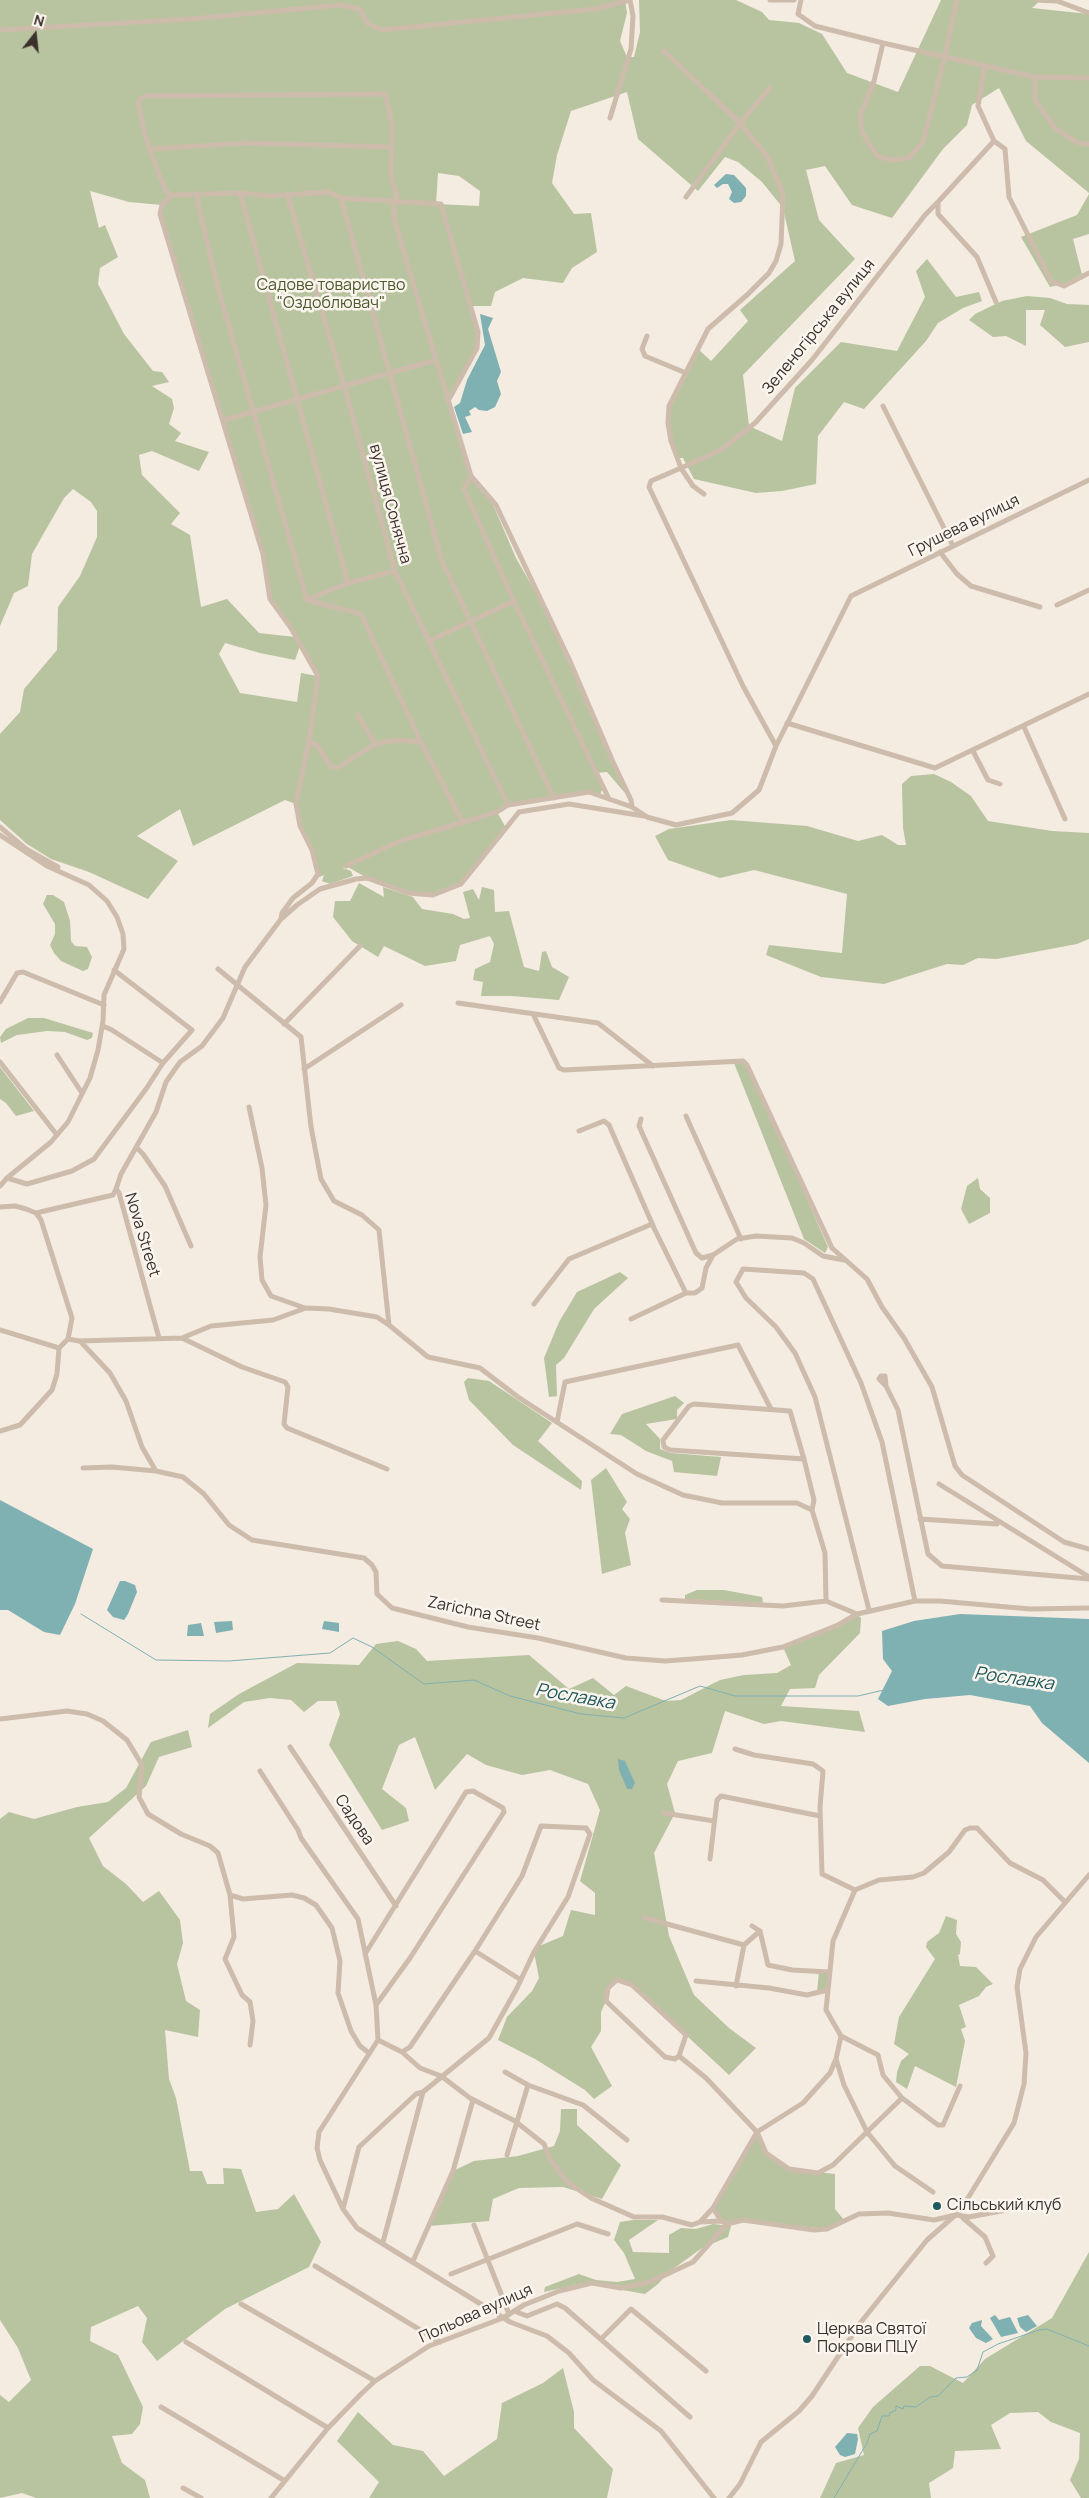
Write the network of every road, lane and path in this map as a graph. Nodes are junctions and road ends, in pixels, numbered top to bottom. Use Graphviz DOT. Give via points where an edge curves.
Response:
graph roads {
  1 [pos="630,0"];
  2 [pos="770,0"];
  3 [pos="794,0"];
  4 [pos="801,0"];
  5 [pos="957,0"];
  6 [pos="1036,0"];
  7 [pos="1089,13"];
  8 [pos="0,30"];
  9 [pos="883,43"];
  10 [pos="664,51"];
  11 [pos="945,56"];
  12 [pos="985,65"];
  13 [pos="1035,77"];
  14 [pos="1089,78"];
  15 [pos="770,88"];
  16 [pos="610,118"];
  17 [pos="740,123"];
  18 [pos="994,141"];
  19 [pos="1089,144"];
  20 [pos="392,147"];
  21 [pos="151,149"];
  22 [pos="240,193"];
  23 [pos="196,194"];
  24 [pos="287,194"];
  25 [pos="171,195"];
  26 [pos="686,197"];
  27 [pos="341,198"];
  28 [pos="396,202"];
  29 [pos="938,202"];
  30 [pos="1089,273"];
  31 [pos="996,302"];
  32 [pos="647,336"];
  33 [pos="436,360"];
  34 [pos="390,373"];
  35 [pos="686,373"];
  36 [pos="344,384"];
  37 [pos="297,398"];
  38 [pos="448,402"];
  39 [pos="884,406"];
  40 [pos="252,410"];
  41 [pos="224,420"];
  42 [pos="681,468"];
  43 [pos="471,476"];
  44 [pos="1089,480"];
  45 [pos="704,494"];
  46 [pos="953,546"];
  47 [pos="940,552"];
  48 [pos="395,571"];
  49 [pos="348,583"];
  50 [pos="1089,590"];
  51 [pos="306,600"];
  52 [pos="514,601"];
  53 [pos="1057,605"];
  54 [pos="1040,607"];
  55 [pos="471,622"];
  56 [pos="429,641"];
  57 [pos="1089,694"];
  58 [pos="358,715"];
  59 [pos="787,724"];
  60 [pos="1024,727"];
  61 [pos="308,742"];
  62 [pos="421,742"];
  63 [pos="375,744"];
  64 [pos="776,746"];
  65 [pos="973,751"];
  66 [pos="1000,784"];
  67 [pos="554,798"];
  68 [pos="610,800"];
  69 [pos="508,804"];
  70 [pos="632,807"];
  71 [pos="646,817"];
  72 [pos="1065,819"];
  73 [pos="464,823"];
  74 [pos="0,827"];
  75 [pos="0,835"];
  76 [pos="346,866"];
  77 [pos="58,867"];
  78 [pos="281,919"];
  79 [pos="360,946"];
  80 [pos="218,969"];
  81 [pos="114,970"];
  82 [pos="237,985"];
  83 [pos="0,1002"];
  84 [pos="458,1003"];
  85 [pos="104,1005"];
  86 [pos="401,1005"];
  87 [pos="533,1014"];
  88 [pos="284,1024"];
  89 [pos="102,1026"];
  90 [pos="57,1055"];
  91 [pos="0,1062"];
  92 [pos="163,1063"];
  93 [pos="653,1066"];
  94 [pos="304,1069"];
  95 [pos="82,1093"];
  96 [pos="249,1107"];
  97 [pos="686,1116"];
  98 [pos="641,1120"];
  99 [pos="579,1131"];
  100 [pos="57,1135"];
  101 [pos="137,1148"];
  102 [pos="7,1178"];
  103 [pos="0,1186"];
  104 [pos="116,1190"];
  105 [pos="0,1206"];
  106 [pos="36,1214"];
  107 [pos="652,1224"];
  108 [pos="741,1239"];
  109 [pos="191,1246"];
  110 [pos="713,1255"];
  111 [pos="845,1260"];
  112 [pos="686,1293"];
  113 [pos="534,1304"];
  114 [pos="306,1308"];
  115 [pos="632,1318"];
  116 [pos="389,1325"];
  117 [pos="0,1330"];
  118 [pos="159,1338"];
  119 [pos="182,1338"];
  120 [pos="68,1339"];
  121 [pos="79,1341"];
  122 [pos="59,1348"];
  123 [pos="886,1386"];
  124 [pos="771,1409"];
  125 [pos="557,1422"];
  126 [pos="0,1431"];
  127 [pos="804,1459"];
  128 [pos="83,1468"];
  129 [pos="387,1470"];
  130 [pos="156,1471"];
  131 [pos="939,1484"];
  132 [pos="812,1510"];
  133 [pos="920,1519"];
  134 [pos="1000,1524"];
  135 [pos="1089,1549"];
  136 [pos="1089,1578"];
  137 [pos="662,1600"];
  138 [pos="826,1601"];
  139 [pos="915,1602"];
  140 [pos="1089,1608"];
  141 [pos="870,1610"];
  142 [pos="858,1614"];
  143 [pos="0,1719"];
  144 [pos="290,1747"];
  145 [pos="736,1749"];
  146 [pos="260,1771"];
  147 [pos="664,1813"];
  148 [pos="820,1816"];
  149 [pos="714,1821"];
  150 [pos="710,1859"];
  151 [pos="1089,1875"];
  152 [pos="855,1890"];
  153 [pos="230,1894"];
  154 [pos="1064,1902"];
  155 [pos="396,1906"];
  156 [pos="644,1918"];
  157 [pos="752,1926"];
  158 [pos="760,1932"];
  159 [pos="744,1945"];
  160 [pos="475,1951"];
  161 [pos="365,1954"];
  162 [pos="829,1972"];
  163 [pos="521,1980"];
  164 [pos="696,1981"];
  165 [pos="736,1986"];
  166 [pos="828,1990"];
  167 [pos="376,2005"];
  168 [pos="841,2036"];
  169 [pos="378,2040"];
  170 [pos="250,2046"];
  171 [pos="402,2052"];
  172 [pos="369,2053"];
  173 [pos="679,2056"];
  174 [pos="836,2059"];
  175 [pos="505,2072"];
  176 [pos="440,2076"];
  177 [pos="528,2084"];
  178 [pos="960,2086"];
  179 [pos="423,2092"];
  180 [pos="902,2098"];
  181 [pos="473,2100"];
  182 [pos="517,2122"];
  183 [pos="757,2132"];
  184 [pos="867,2132"];
  185 [pos="627,2140"];
  186 [pos="507,2155"];
  187 [pos="933,2192"];
  188 [pos="1038,2204"];
  189 [pos="713,2208"];
  190 [pos="343,2209"];
  191 [pos="956,2215"];
  192 [pos="700,2222"];
  193 [pos="724,2223"];
  194 [pos="474,2225"];
  195 [pos="608,2234"];
  196 [pos="383,2242"];
  197 [pos="487,2260"];
  198 [pos="413,2261"];
  199 [pos="986,2263"];
  200 [pos="315,2266"];
  201 [pos="451,2274"];
  202 [pos="241,2304"];
  203 [pos="514,2311"];
  204 [pos="506,2316"];
  205 [pos="602,2338"];
  206 [pos="186,2342"];
  207 [pos="440,2342"];
  208 [pos="706,2371"];
  209 [pos="375,2381"];
  210 [pos="161,2407"];
  211 [pos="690,2417"];
  212 [pos="328,2428"];
  213 [pos="285,2481"];
  214 [pos="183,2488"];
  215 [pos="201,2498"];
  216 [pos="270,2498"];
  217 [pos="714,2498"];
  218 [pos="729,2498"];
  1 -- 8 [label="street" via="595,8 383,30 368,24 360,9 341,5 190,19"];
  1 -- 16 [label="street" via="633,16 631,49"];
  2 -- 3 [label="street"];
  4 -- 9 [label="street" via="798,14 815,26"];
  5 -- 11 [label="street"];
  6 -- 7 [label="street" via="1057,1"];
  9 -- 11 [label="street"];
  9 -- 11 [label="street" via="874,81 860,116 862,132 877,156 891,160 909,158 923,142"];
  10 -- 17 [label="street"];
  11 -- 12 [label="street"];
  12 -- 13 [label="street"];
  12 -- 18 [label="street" via="978,106"];
  13 -- 14 [label="street"];
  13 -- 19 [label="street" via="1035,100 1055,128 1078,143"];
  15 -- 17 [label="street"];
  17 -- 26 [label="street"];
  17 -- 35 [label="street" via="767,156 783,194 781,244 769,273 708,329"];
  18 -- 29 [label="street, Зеленогірська вулиця"];
  18 -- 30 [label="street" via="1005,149 1010,197 1051,281 1064,286"];
  20 -- 21 [label="street" via="245,143"];
  20 -- 21 [label="street" via="392,123 385,94 145,96 138,101"];
  20 -- 28 [label="street" via="391,174"];
  21 -- 25 [label="street" via="165,190"];
  22 -- 23 [label="street"];
  22 -- 24 [label="street"];
  22 -- 37 [label="street"];
  23 -- 25 [label="street"];
  23 -- 40 [label="street"];
  24 -- 27 [label="street" via="328,192"];
  24 -- 36 [label="street, вулиця Сонячна"];
  25 -- 41 [label="street" via="162,205 160,214"];
  27 -- 28 [label="street"];
  27 -- 34 [label="street"];
  28 -- 33 [label="street" via="394,219"];
  28 -- 38 [label="street" via="441,204 478,332 477,348"];
  29 -- 31 [label="street" via="938,214 977,257"];
  29 -- 42 [label="street, Зеленогірська вулиця" via="924,215 812,360 755,423 721,450"];
  32 -- 35 [label="street" via="642,349 645,356"];
  33 -- 34 [label="street"];
  33 -- 38 [label="street"];
  34 -- 36 [label="street"];
  34 -- 55 [label="street" via="442,560"];
  35 -- 42 [label="street" via="671,400 668,414 671,441"];
  36 -- 37 [label="street"];
  36 -- 48 [label="street, вулиця Сонячна"];
  37 -- 40 [label="street"];
  37 -- 49 [label="street"];
  38 -- 43 [label="street"];
  39 -- 46 [label="street"];
  40 -- 41 [label="street"];
  40 -- 51 [label="street"];
  41 -- 61 [label="street" via="263,554 270,599 318,676"];
  42 -- 45 [label="street" via="693,486"];
  42 -- 64 [label="street, Зеленогірська вулиця" via="651,481 652,494 743,686"];
  43 -- 52 [label="street" via="464,489"];
  43 -- 70 [label="street" via="496,505 569,659"];
  44 -- 46 [label="street, Грушева вулиця"];
  46 -- 47 [label="street, Грушева вулиця"];
  47 -- 54 [label="street" via="971,586"];
  47 -- 59 [label="street, Грушева вулиця" via="851,596"];
  48 -- 49 [label="street"];
  48 -- 56 [label="street, вулиця Сонячна"];
  49 -- 51 [label="street"];
  50 -- 53 [label="street"];
  51 -- 62 [label="street" via="361,614"];
  52 -- 55 [label="street"];
  52 -- 68 [label="street"];
  55 -- 56 [label="street"];
  55 -- 67 [label="street"];
  56 -- 69 [label="street, вулиця Сонячна"];
  57 -- 60 [label="street"];
  58 -- 63 [label="street"];
  59 -- 64 [label="street"];
  59 -- 65 [label="street" via="935,768"];
  60 -- 65 [label="street"];
  60 -- 72 [label="street"];
  61 -- 63 [label="street" via="317,745 332,767 339,767"];
  61 -- 78 [label="street" via="296,804 300,826 312,850 318,874 312,884 293,898"];
  62 -- 63 [label="street" via="397,740"];
  62 -- 73 [label="street"];
  64 -- 71 [label="street" via="759,790 732,813 676,825"];
  65 -- 66 [label="street" via="988,780"];
  67 -- 68 [label="street" via="589,792"];
  67 -- 69 [label="street"];
  68 -- 70 [label="street"];
  69 -- 73 [label="street" via="497,812"];
  70 -- 71 [label="street"];
  71 -- 78 [label="street" via="569,804 519,812 461,884 433,895 408,893 367,878 356,878 320,890"];
  73 -- 76 [label="street" via="400,841"];
  74 -- 77 [label="street" via="26,848"];
  75 -- 81 [label="street" via="47,866 89,885 107,901 123,934 124,949"];
  78 -- 82 [label="street" via="245,967"];
  79 -- 88 [label="street"];
  80 -- 82 [label="street"];
  81 -- 85 [label="street" via="104,995"];
  81 -- 92 [label="street" via="192,1030"];
  82 -- 88 [label="street"];
  82 -- 101 [label="street" via="221,1020 202,1046 180,1062 166,1082 156,1112"];
  83 -- 85 [label="street" via="18,973 23,972"];
  84 -- 87 [label="street"];
  85 -- 89 [label="street"];
  86 -- 94 [label="street"];
  87 -- 93 [label="street" via="598,1023"];
  87 -- 93 [label="street" via="558,1068"];
  88 -- 94 [label="street" via="301,1037"];
  89 -- 92 [label="street"];
  89 -- 95 [label="street" via="93,1069"];
  90 -- 95 [label="street"];
  91 -- 100 [label="street"];
  92 -- 102 [label="street" via="94,1159 72,1171 26,1184"];
  93 -- 111 [label="street" via="742,1061 747,1066 832,1248"];
  94 -- 116 [label="street" via="321,1179 334,1201 362,1216 378,1230"];
  95 -- 100 [label="street" via="68,1122"];
  96 -- 114 [label="street" via="266,1205 260,1257 262,1280 271,1296"];
  97 -- 108 [label="street"];
  98 -- 110 [label="street" via="639,1126 696,1253 702,1258"];
  99 -- 107 [label="street" via="604,1121 609,1125"];
  100 -- 102 [label="street"];
  101 -- 104 [label="street" via="121,1174"];
  101 -- 109 [label="street" via="165,1186"];
  102 -- 103 [label="street"];
  104 -- 106 [label="street, Nova Street" via="113,1196"];
  104 -- 118 [label="street, Nova Street"];
  105 -- 106 [label="street" via="15,1206"];
  106 -- 120 [label="street" via="44,1228 72,1318"];
  107 -- 112 [label="street"];
  107 -- 113 [label="street" via="569,1259"];
  108 -- 110 [label="street"];
  108 -- 111 [label="street" via="756,1236 792,1238 823,1256"];
  110 -- 112 [label="street" via="706,1268 702,1288 695,1293"];
  111 -- 135 [label="street" via="866,1279 932,1387 954,1466 962,1475 1064,1542"];
  112 -- 115 [label="street"];
  114 -- 116 [label="street" via="374,1317"];
  114 -- 119 [label="street" via="273,1320 211,1326"];
  116 -- 125 [label="street" via="428,1357 480,1368"];
  117 -- 122 [label="street"];
  118 -- 119 [label="street"];
  118 -- 121 [label="street"];
  119 -- 129 [label="street" via="242,1367 285,1382 288,1387 284,1424 287,1428"];
  120 -- 121 [label="street"];
  120 -- 122 [label="street"];
  121 -- 130 [label="street" via="110,1373 126,1401 142,1447"];
  122 -- 126 [label="street" via="52,1390 20,1425"];
  123 -- 133 [label="street" via="898,1410"];
  124 -- 125 [label="street" via="738,1345 564,1382"];
  124 -- 127 [label="street" via="790,1411"];
  124 -- 127 [label="street" via="694,1404 663,1440 664,1447"];
  125 -- 132 [label="street" via="638,1474 683,1495 722,1503 797,1504"];
  127 -- 132 [label="street" via="814,1500"];
  128 -- 130 [label="street, Zarichna Street"];
  130 -- 142 [label="street, Zarichna Street" via="183,1477 204,1494 229,1525 252,1540 364,1558 376,1572 377,1594 385,1604 468,1626 626,1658 666,1661 783,1648"];
  131 -- 134 [label="street"];
  132 -- 138 [label="street" via="825,1552"];
  133 -- 134 [label="street"];
  133 -- 136 [label="street" via="928,1554 942,1566"];
  134 -- 136 [label="street"];
  137 -- 138 [label="street" via="783,1606"];
  138 -- 142 [label="street"];
  139 -- 140 [label="street, Zarichna Street" via="940,1600 1051,1610"];
  139 -- 141 [label="street, Zarichna Street"];
  139 -- 141 [label="street" via="882,1442 857,1374 813,1279 804,1273 743,1269 736,1282 746,1298 776,1327 795,1353 815,1398"];
  141 -- 142 [label="street, Zarichna Street"];
  143 -- 153 [label="street" via="67,1711 95,1717 119,1732 142,1765 141,1805 154,1819 215,1850"];
  144 -- 155 [label="street, Садова"];
  145 -- 148 [label="street" via="813,1764 823,1771"];
  146 -- 161 [label="street" via="301,1838 358,1919"];
  147 -- 149 [label="street"];
  148 -- 149 [label="street" via="721,1796 717,1800"];
  148 -- 152 [label="street" via="822,1874"];
  149 -- 150 [label="street"];
  151 -- 154 [label="street"];
  152 -- 154 [label="street" via="879,1880 924,1873 949,1852 965,1830 977,1828 1010,1863 1043,1880"];
  152 -- 162 [label="street" via="833,1941"];
  153 -- 170 [label="street" via="234,1937 225,1959 252,2008"];
  153 -- 172 [label="street" via="244,1899 292,1895 316,1905 332,1928 340,1961 338,1993 351,2032"];
  154 -- 191 [label="street" via="1036,1937 1020,1969 1017,1987 1026,2053 1024,2084 1014,2123"];
  155 -- 161 [label="street"];
  155 -- 167 [label="street" via="466,1792 473,1791 503,1808 504,1812 410,1958"];
  156 -- 159 [label="street"];
  157 -- 158 [label="street"];
  158 -- 159 [label="street"];
  158 -- 162 [label="street" via="768,1965"];
  159 -- 165 [label="street"];
  160 -- 163 [label="street"];
  160 -- 163 [label="street" via="522,1876 541,1826 586,1828 590,1834 568,1896"];
  160 -- 171 [label="street" via="410,2047"];
  161 -- 167 [label="street"];
  162 -- 166 [label="street"];
  163 -- 176 [label="street" via="489,2038"];
  164 -- 165 [label="street"];
  165 -- 166 [label="street" via="807,1995"];
  166 -- 168 [label="street" via="826,2010"];
  167 -- 169 [label="street"];
  168 -- 174 [label="street"];
  168 -- 180 [label="street" via="878,2055 883,2075"];
  169 -- 171 [label="street"];
  169 -- 172 [label="street"];
  171 -- 176 [label="street" via="420,2068"];
  172 -- 190 [label="street" via="319,2132 317,2148 320,2160"];
  173 -- 173 [label="street" via="686,2035 632,1985 617,1980 608,1988 606,2001 665,2057 675,2059"];
  173 -- 183 [label="street" via="706,2078"];
  174 -- 183 [label="street" via="830,2073 803,2103"];
  174 -- 184 [label="street" via="844,2085"];
  175 -- 177 [label="street"];
  176 -- 179 [label="street"];
  176 -- 181 [label="street"];
  177 -- 182 [label="street"];
  177 -- 185 [label="street" via="583,2105"];
  178 -- 180 [label="street" via="943,2125 938,2126"];
  179 -- 190 [label="street" via="416,2094 359,2147"];
  179 -- 196 [label="street"];
  180 -- 184 [label="street"];
  181 -- 182 [label="street"];
  181 -- 198 [label="street" via="453,2171"];
  182 -- 186 [label="street"];
  182 -- 192 [label="street" via="544,2144 550,2159 568,2182 591,2198 634,2217 662,2217 692,2226"];
  183 -- 184 [label="street" via="766,2153 789,2169 818,2172 834,2166"];
  183 -- 189 [label="street"];
  184 -- 187 [label="street" via="895,2166"];
  188 -- 191 [label="street" via="968,2217"];
  189 -- 192 [label="street"];
  189 -- 193 [label="street"];
  190 -- 196 [label="street" via="357,2228"];
  191 -- 193 [label="street" via="934,2220 888,2213 859,2214 827,2229 814,2230 744,2220"];
  191 -- 199 [label="street" via="985,2237 993,2256"];
  191 -- 218 [label="street" via="927,2240 861,2322 812,2396 761,2442 740,2484"];
  192 -- 193 [label="street"];
  193 -- 203 [label="street, Польова вулиця" via="694,2262 650,2282 622,2288 592,2283 575,2286"];
  194 -- 197 [label="street"];
  195 -- 197 [label="street" via="577,2224"];
  196 -- 198 [label="street"];
  197 -- 201 [label="street"];
  197 -- 204 [label="street"];
  198 -- 204 [label="street"];
  200 -- 207 [label="street"];
  202 -- 209 [label="street"];
  203 -- 204 [label="street, Польова вулиця"];
  203 -- 205 [label="street" via="527,2316 557,2304"];
  204 -- 207 [label="street, Польова вулиця"];
  204 -- 217 [label="street" via="547,2336 569,2353 593,2380 661,2431"];
  205 -- 208 [label="street" via="631,2309"];
  205 -- 211 [label="street"];
  206 -- 212 [label="street"];
  207 -- 209 [label="street, Польова вулиця"];
  209 -- 212 [label="street, Польова вулиця"];
  210 -- 213 [label="street"];
  212 -- 213 [label="street, Польова вулиця"];
  213 -- 216 [label="street, Польова вулиця"];
  214 -- 215 [label="street"];
}
